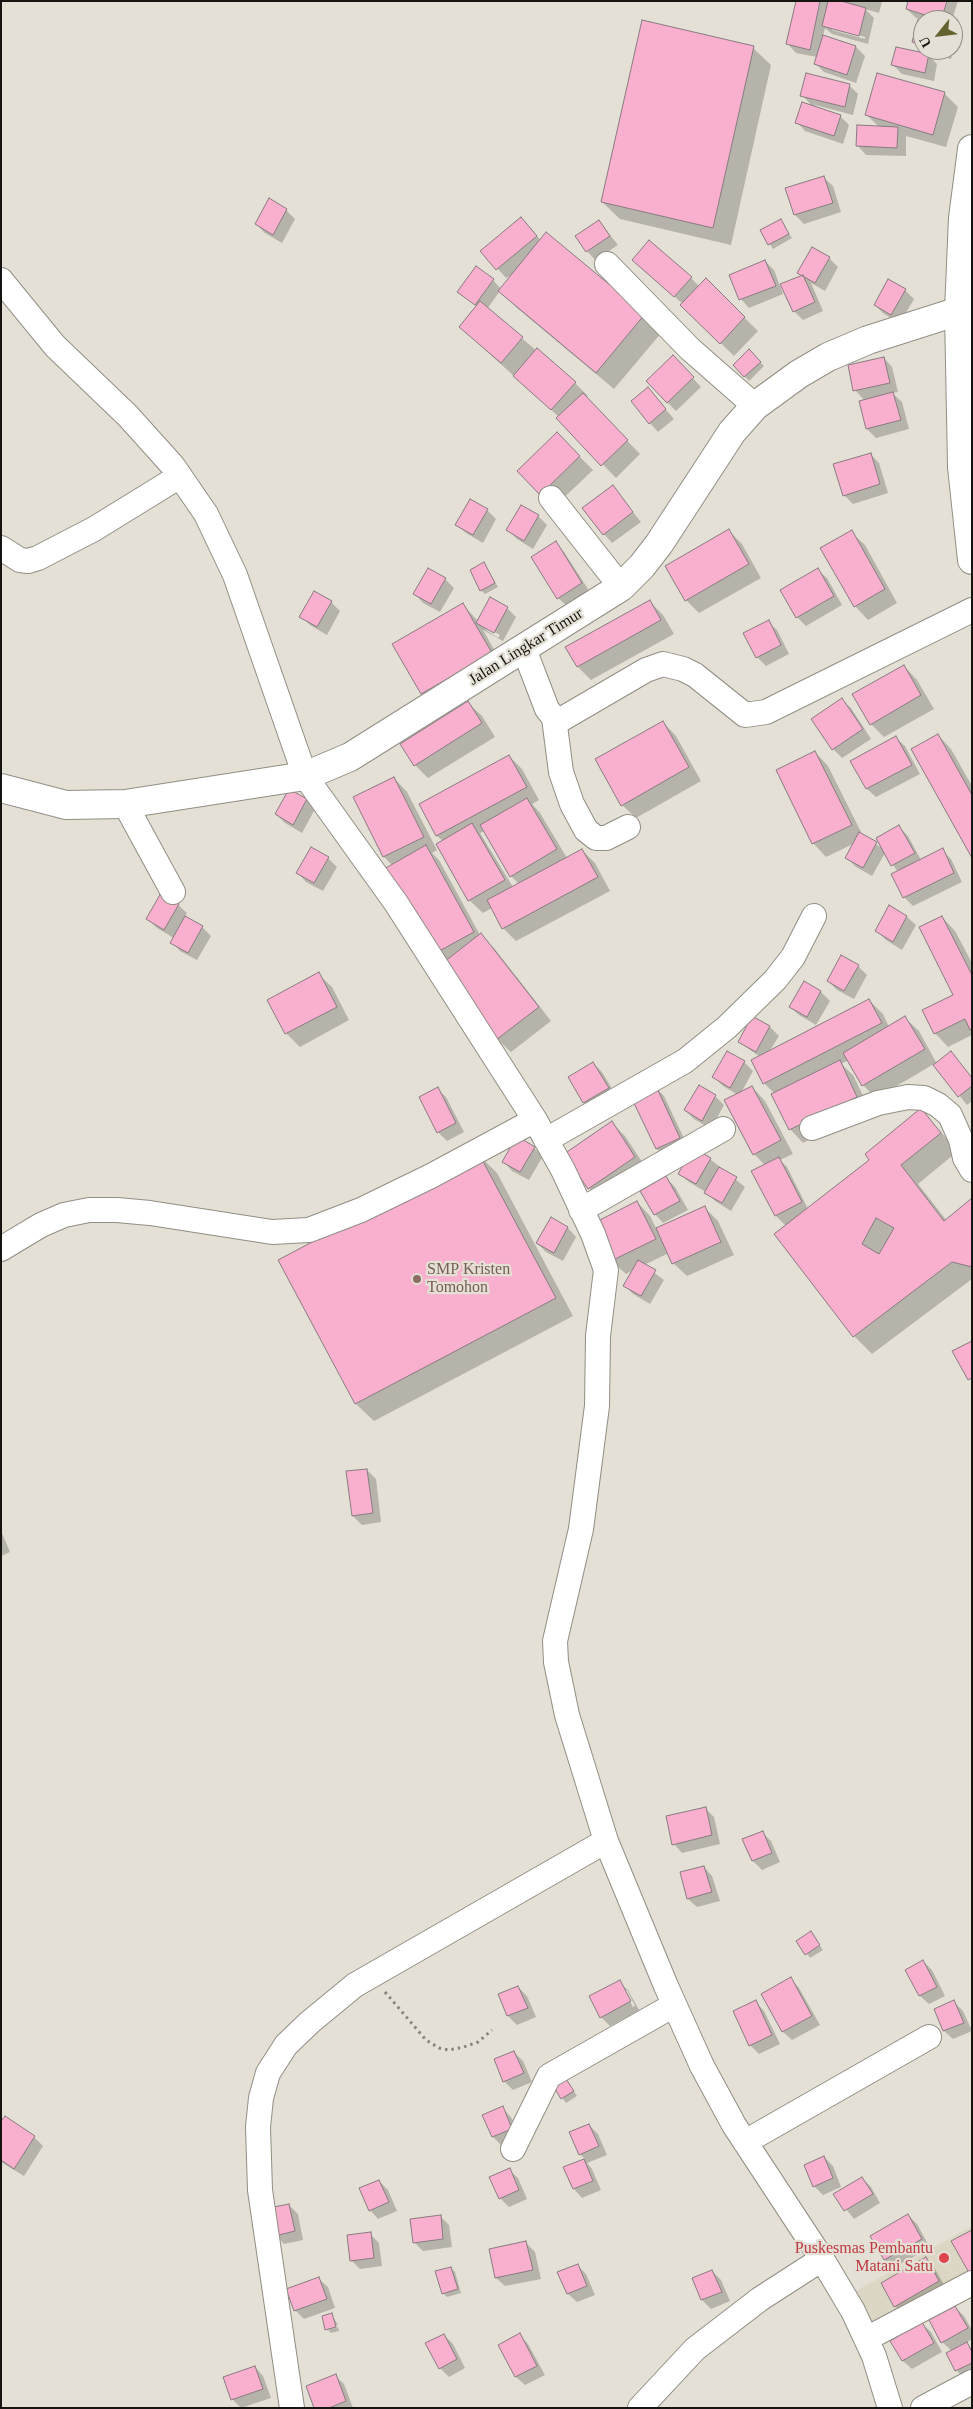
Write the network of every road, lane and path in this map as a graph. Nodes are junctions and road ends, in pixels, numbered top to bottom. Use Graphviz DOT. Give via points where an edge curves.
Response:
graph roads {
  1 [pos="972,149"];
  2 [pos="967,216"];
  3 [pos="607,264"];
  4 [pos="1,280"];
  5 [pos="959,311"];
  6 [pos="755,406"];
  7 [pos="180,476"];
  8 [pos="551,498"];
  9 [pos="1,548"];
  10 [pos="972,560"];
  11 [pos="621,587"];
  12 [pos="972,610"];
  13 [pos="524,649"];
  14 [pos="554,718"];
  15 [pos="305,776"];
  16 [pos="1,788"];
  17 [pos="125,804"];
  18 [pos="628,827"];
  19 [pos="173,892"];
  20 [pos="814,916"];
  21 [pos="812,1128"];
  22 [pos="723,1129"];
  23 [pos="541,1130"];
  24 [pos="972,1170"];
  25 [pos="581,1210"];
  26 [pos="1,1249"];
  27 [pos="606,1841"];
  28 [pos="372,1976"];
  29 [pos="674,2005"];
  30 [pos="492,2030"];
  31 [pos="929,2037"];
  32 [pos="745,2142"];
  33 [pos="513,2150"];
  34 [pos="822,2259"];
  35 [pos="972,2283"];
  36 [pos="866,2339"];
  37 [pos="972,2382"];
  38 [pos="292,2408"];
  39 [pos="640,2408"];
  40 [pos="890,2408"];
  41 [pos="923,2408"];
  1 -- 2 [label="main road"];
  2 -- 5 [label="main road"];
  3 -- 6 [label="street" via="690,348"];
  4 -- 7 [label="street" via="55,346 128,416"];
  5 -- 6 [label="main road, Jalan Lingkar Timur" via="868,340 828,357"];
  5 -- 10 [label="main road" via="962,467"];
  6 -- 11 [label="main road, Jalan Lingkar Timur" via="732,432 659,544"];
  7 -- 9 [label="street" via="94,529 38,558 20,560"];
  7 -- 15 [label="street" via="206,514 235,575"];
  8 -- 11 [label="street"];
  11 -- 13 [label="main road, Jalan Lingkar Timur"];
  12 -- 14 [label="street" via="766,712 746,715 695,675 663,664 646,670 562,719"];
  13 -- 14 [label="street" via="544,702"];
  13 -- 15 [label="main road, Jalan Lingkar Timur" via="350,758"];
  14 -- 18 [label="street" via="561,772 572,804 586,830 596,838 606,838"];
  15 -- 17 [label="main road, Jalan Lingkar Timur"];
  15 -- 23 [label="street" via="396,903"];
  16 -- 17 [label="main road, Jalan Lingkar Timur" via="66,805"];
  17 -- 19 [label="street"];
  20 -- 23 [label="street" via="793,957 774,980 727,1027 685,1061"];
  21 -- 24 [label="street" via="878,1103 908,1097 924,1098 950,1115"];
  22 -- 25 [label="street"];
  23 -- 25 [label="street"];
  23 -- 26 [label="street" via="309,1230 272,1232 150,1213 89,1210 64,1215 41,1225"];
  25 -- 27 [label="street" via="606,1270 598,1336 597,1406 582,1529 555,1641 567,1715"];
  27 -- 28 [label="street"];
  27 -- 29 [label="street"];
  28 -- 30 [label="path" via="426,2040 439,2048 464,2047 478,2042"];
  28 -- 38 [label="street" via="355,1985 286,2046 268,2073 261,2098 258,2127 260,2190"];
  29 -- 32 [label="street" via="702,2066"];
  29 -- 33 [label="street" via="549,2076"];
  31 -- 32 [label="street"];
  32 -- 34 [label="street"];
  34 -- 36 [label="street"];
  34 -- 39 [label="street" via="760,2299 695,2349"];
  35 -- 36 [label="street"];
  36 -- 40 [label="street"];
  37 -- 41 [label="street"];
}
